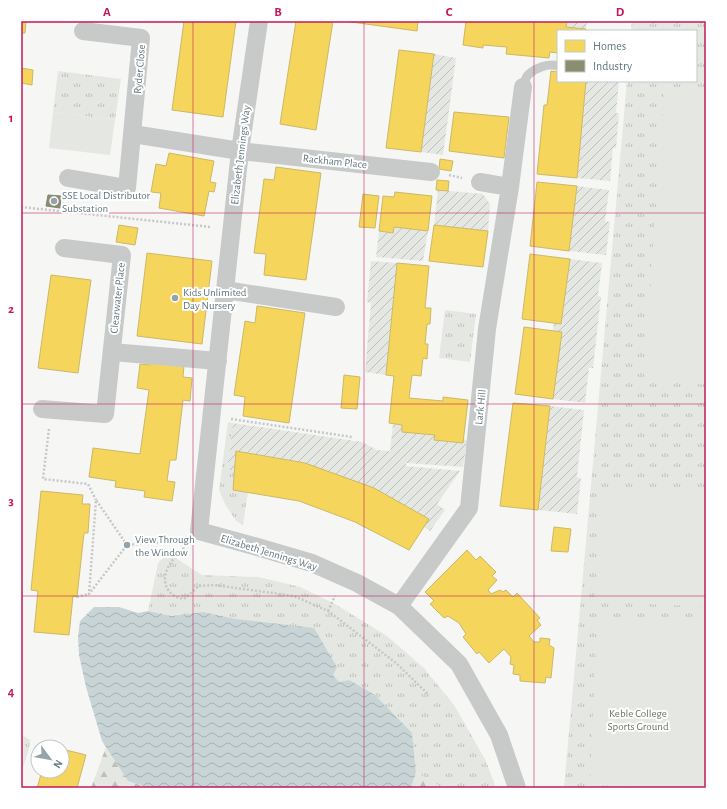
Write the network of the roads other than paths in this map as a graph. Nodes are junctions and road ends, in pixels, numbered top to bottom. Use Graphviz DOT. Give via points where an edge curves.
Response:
graph roads {
  1 [pos="259,21"];
  2 [pos="83,30"];
  3 [pos="557,66"];
  4 [pos="523,87"];
  5 [pos="133,134"];
  6 [pos="240,151"];
  7 [pos="431,172"];
  8 [pos="68,178"];
  9 [pos="480,182"];
  10 [pos="510,187"];
  11 [pos="64,248"];
  12 [pos="225,290"];
  13 [pos="336,307"];
  14 [pos="112,352"];
  15 [pos="218,361"];
  16 [pos="47,410"];
  17 [pos="399,606"];
  18 [pos="516,788"];
  1 -- 6 [label="street, Elizabeth Jennings Way"];
  2 -- 5 [label="street, Ryder Close" via="141,38"];
  3 -- 4 [label="lane, Lark Hill" via="553,64 536,69 527,76"];
  4 -- 10 [label="street, Lark Hill"];
  5 -- 6 [label="street"];
  5 -- 8 [label="street, Ryder Close" via="127,188"];
  6 -- 7 [label="street, Rackham Place"];
  6 -- 12 [label="street, Elizabeth Jennings Way"];
  9 -- 10 [label="street"];
  10 -- 17 [label="street, Lark Hill" via="488,329 469,508"];
  11 -- 14 [label="street, Clearwater Place" via="122,255"];
  12 -- 13 [label="street"];
  12 -- 15 [label="street, Elizabeth Jennings Way"];
  14 -- 15 [label="street"];
  14 -- 16 [label="street, Clearwater Place" via="106,414"];
  15 -- 17 [label="street, Elizabeth Jennings Way" via="199,531 312,563 357,583"];
  17 -- 18 [label="street, Elizabeth Jennings Way" via="459,664 499,735"];
}
